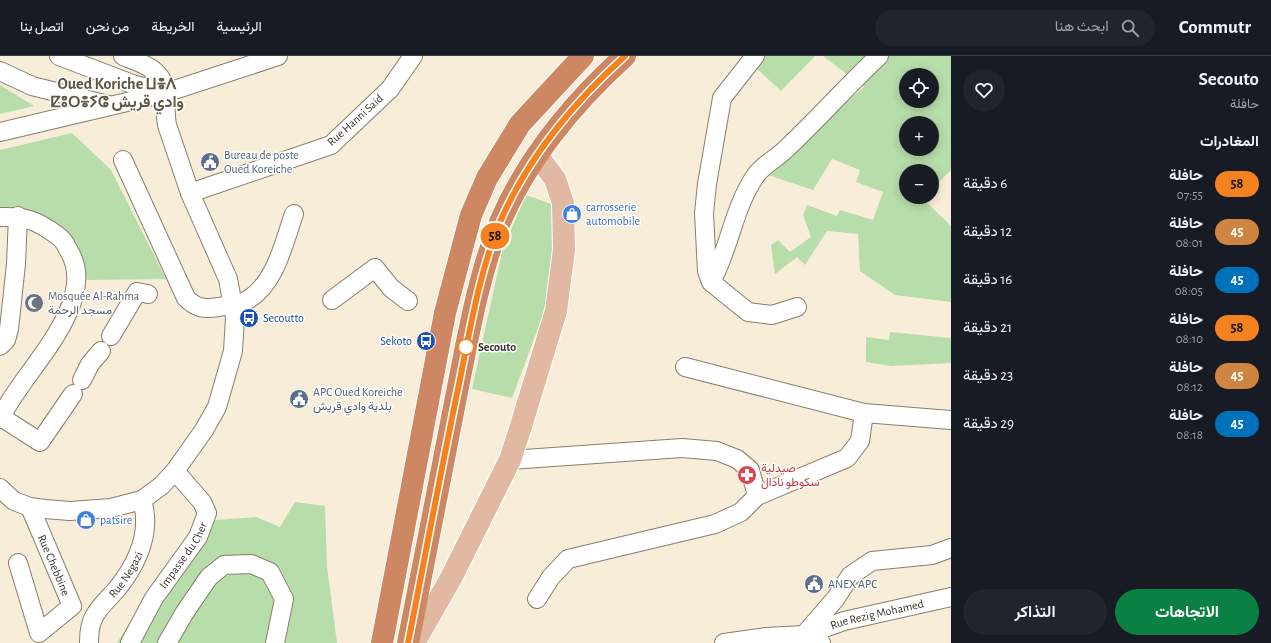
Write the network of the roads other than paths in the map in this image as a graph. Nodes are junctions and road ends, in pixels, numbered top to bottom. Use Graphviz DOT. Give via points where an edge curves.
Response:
graph roads {
  1 [pos="59,56"];
  2 [pos="278,56"];
  3 [pos="413,56"];
  4 [pos="583,56"];
  5 [pos="625,56"];
  6 [pos="755,56"];
  7 [pos="879,56"];
  8 [pos="128,58"];
  9 [pos="0,71"];
  10 [pos="166,92"];
  11 [pos="112,106"];
  12 [pos="0,132"];
  13 [pos="537,155"];
  14 [pos="123,160"];
  15 [pos="190,193"];
  16 [pos="294,214"];
  17 [pos="18,216"];
  18 [pos="0,217"];
  19 [pos="712,282"];
  20 [pos="148,294"];
  21 [pos="332,300"];
  22 [pos="408,301"];
  23 [pos="233,305"];
  24 [pos="797,307"];
  25 [pos="111,336"];
  26 [pos="0,346"];
  27 [pos="101,351"];
  28 [pos="685,367"];
  29 [pos="864,413"];
  30 [pos="1,418"];
  31 [pos="951,420"];
  32 [pos="510,460"];
  33 [pos="175,471"];
  34 [pos="0,488"];
  35 [pos="757,496"];
  36 [pos="142,500"];
  37 [pos="30,507"];
  38 [pos="951,548"];
  39 [pos="18,563"];
  40 [pos="951,597"];
  41 [pos="537,599"];
  42 [pos="804,635"];
  43 [pos="89,642"];
  44 [pos="130,643"];
  45 [pos="167,643"];
  46 [pos="275,643"];
  47 [pos="382,643"];
  48 [pos="408,643"];
  49 [pos="414,643"];
  50 [pos="724,643"];
  51 [pos="821,643"];
  1 -- 10 [label="street" via="135,85"];
  2 -- 10 [label="street"];
  3 -- 15 [label="street, Rue Hanni Said" via="390,89 331,145"];
  4 -- 47 [label="highway" via="520,124 487,178 471,215 445,313"];
  5 -- 13 [label="highway" via="577,103"];
  6 -- 19 [label="street" via="722,98 704,213 707,271"];
  7 -- 19 [label="street" via="846,86 786,149 757,174 739,205 718,271"];
  8 -- 10 [label="street" via="152,68"];
  9 -- 11 [label="street" via="32,86"];
  10 -- 11 [label="street"];
  10 -- 15 [label="street" via="167,125"];
  11 -- 12 [label="street"];
  13 -- 32 [label="main road" via="555,179 563,203 564,250 556,310"];
  13 -- 48 [label="highway" via="500,222 480,283"];
  14 -- 23 [label="street" via="186,298 193,305 203,309"];
  15 -- 23 [label="street" via="228,279"];
  16 -- 23 [label="street" via="277,262 265,283 248,300"];
  17 -- 18 [label="street"];
  17 -- 26 [label="street" via="9,329 6,340"];
  17 -- 30 [label="street" via="42,224 62,239 76,262 77,278 70,310 52,343"];
  19 -- 24 [label="street" via="748,312 772,315"];
  20 -- 25 [label="street" via="137,292"];
  21 -- 22 [label="street" via="375,268 391,288"];
  23 -- 33 [label="street" via="236,317 233,351 217,407"];
  27 -- 30 [label="street" via="40,442"];
  28 -- 29 [label="street"];
  29 -- 31 [label="street"];
  29 -- 35 [label="street" via="860,441 847,458"];
  32 -- 35 [label="street" via="682,448 717,451 736,459 750,470"];
  32 -- 49 [label="main road" via="451,578"];
  33 -- 36 [label="street" via="161,486"];
  33 -- 44 [label="street, Impasse du Cher" via="202,502 208,513 198,537 154,598"];
  34 -- 37 [label="street" via="14,501"];
  35 -- 41 [label="street" via="741,512 715,524 568,558 551,577"];
  36 -- 37 [label="street" via="111,508 70,511"];
  36 -- 43 [label="street, Rue Negazi" via="146,514 144,536 137,559 120,585 95,614 89,631"];
  37 -- 39 [label="street, Rue Chebbine" via="72,606 39,632"];
  38 -- 42 [label="street" via="932,555 872,560 850,576 836,598"];
  40 -- 42 [label="street, Rue Rezig Mohamed" via="844,621"];
  42 -- 50 [label="street" via="766,636"];
  42 -- 51 [label="street"];
  45 -- 46 [label="street" via="209,577 224,565 251,564 270,572 284,599"];
}
